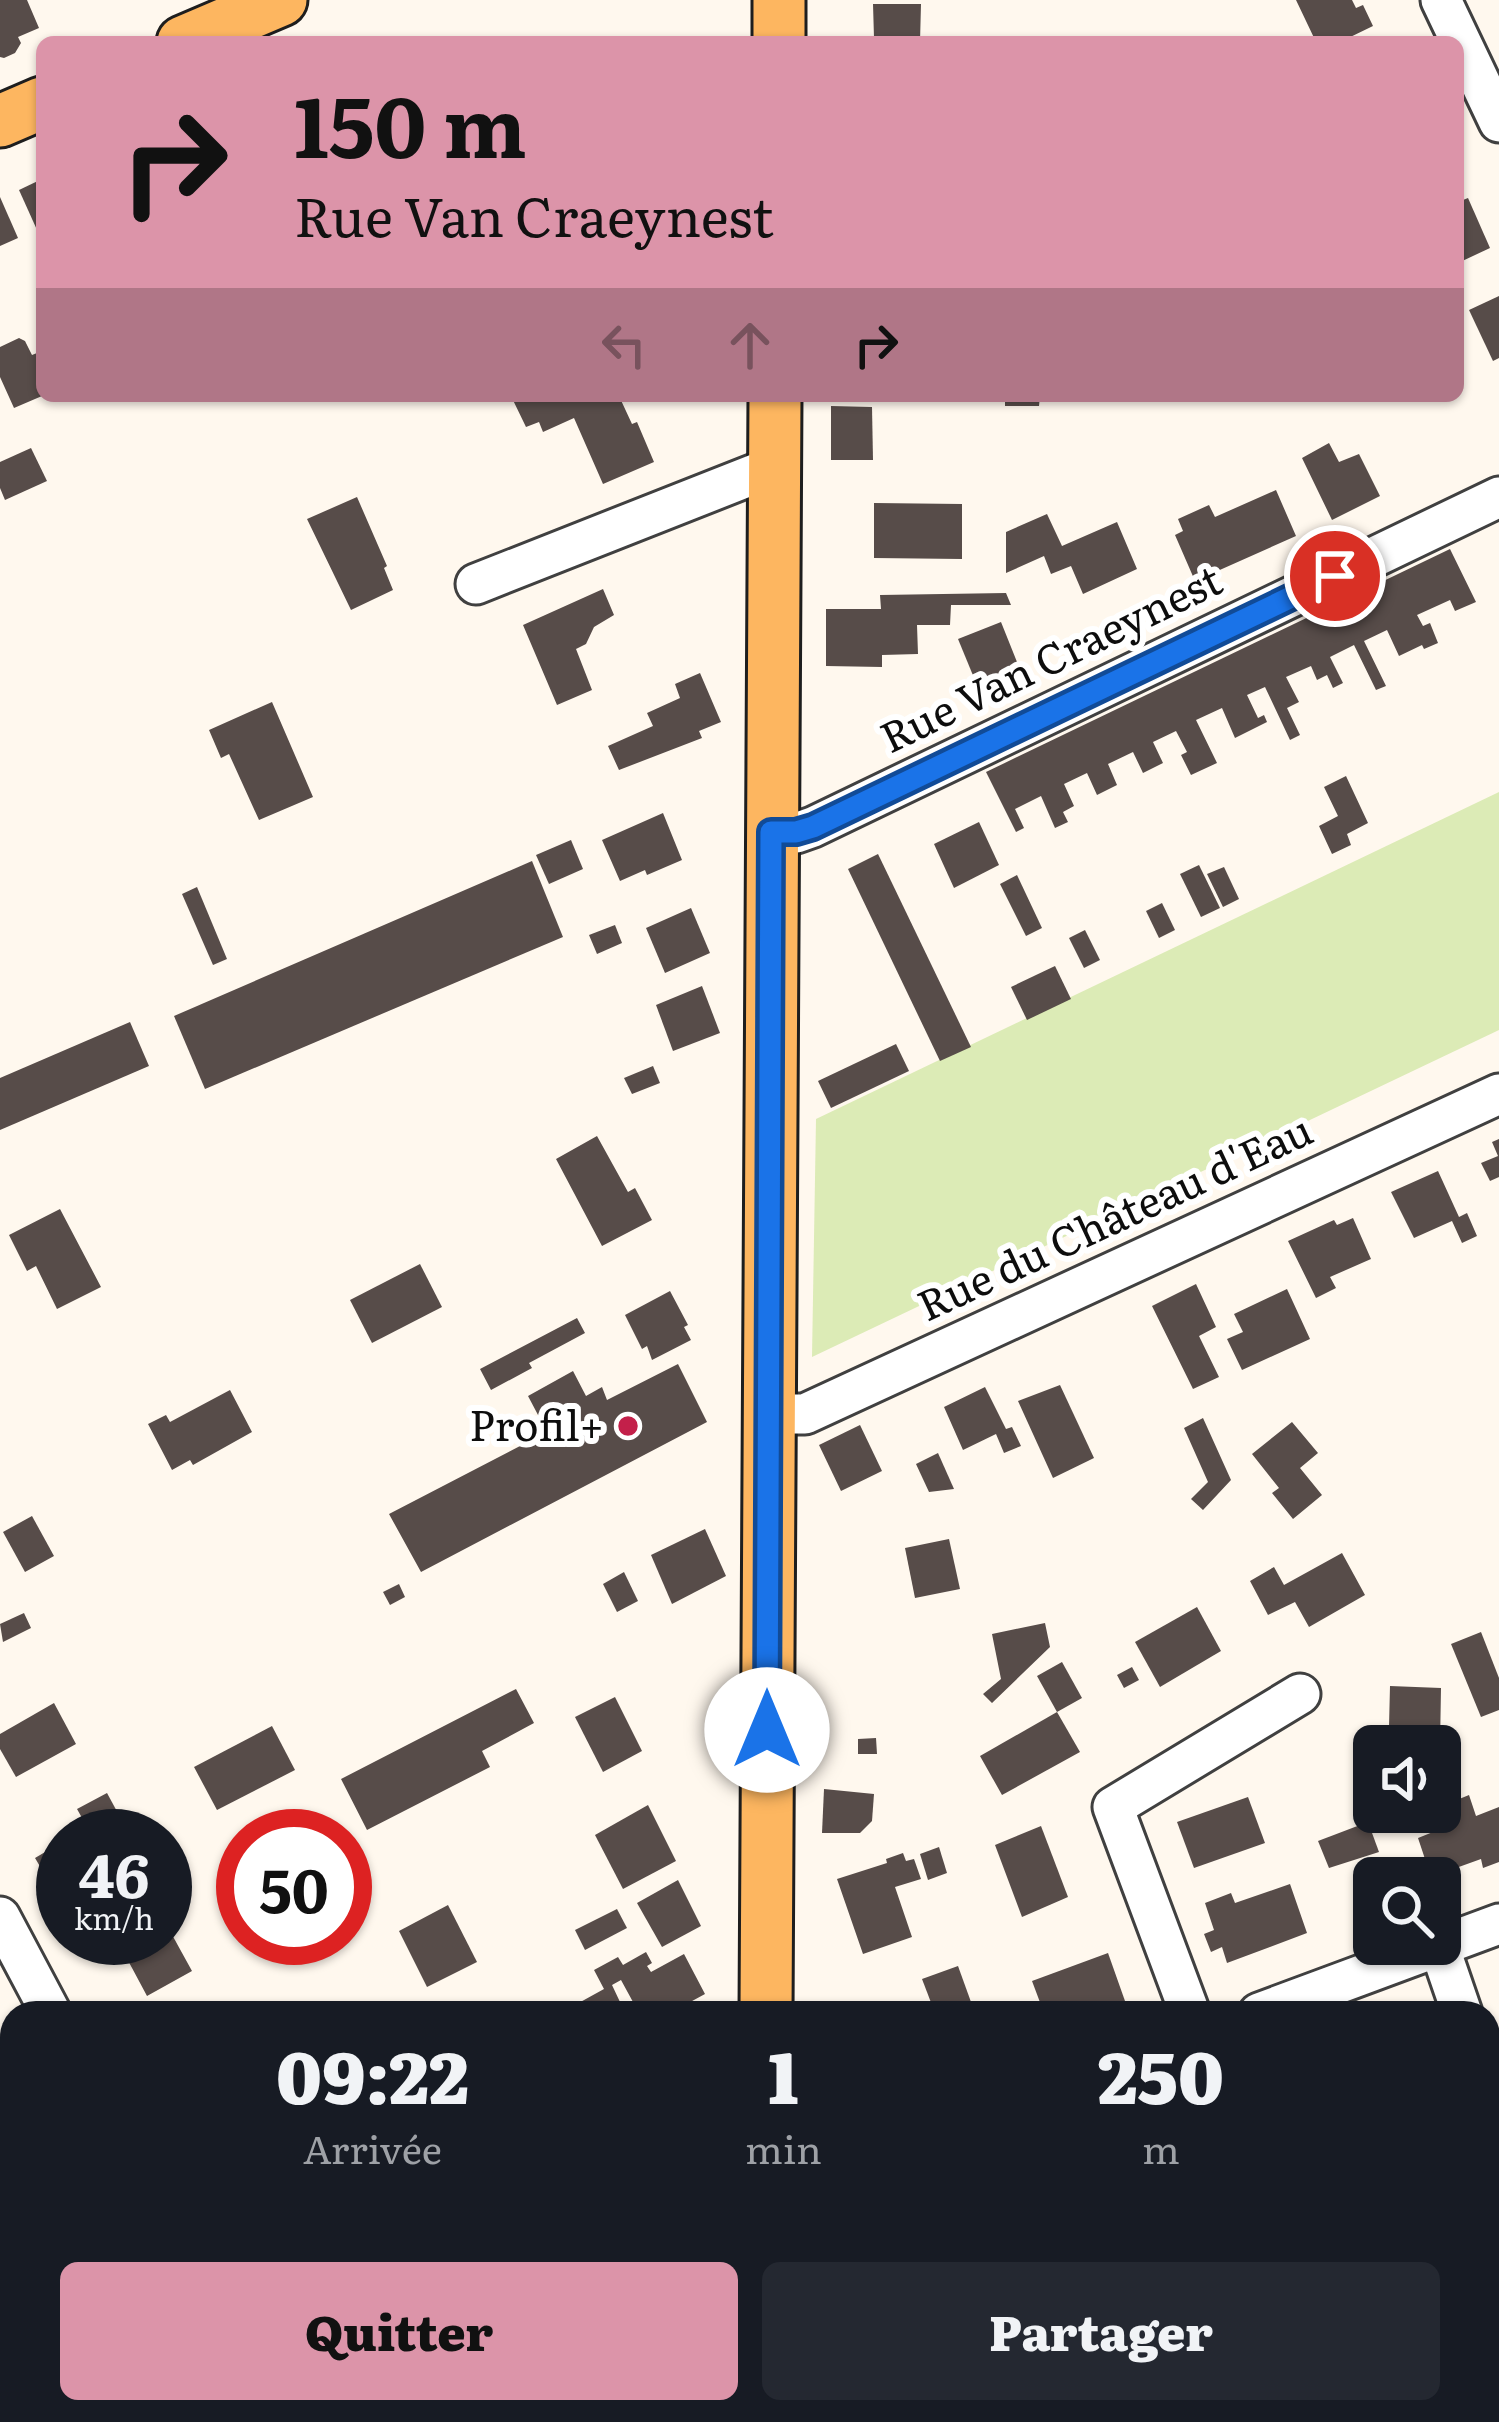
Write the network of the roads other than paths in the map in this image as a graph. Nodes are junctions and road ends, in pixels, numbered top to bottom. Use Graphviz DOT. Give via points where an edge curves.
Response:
graph roads {
  1 [pos="281,0"];
  2 [pos="779,0"];
  3 [pos="1441,0"];
  4 [pos="197,36"];
  5 [pos="778,36"];
  6 [pos="1458,36"];
  7 [pos="1464,48"];
  8 [pos="36,106"];
  9 [pos="0,121"];
  10 [pos="1499,122"];
  11 [pos="776,402"];
  12 [pos="775,466"];
  13 [pos="1499,496"];
  14 [pos="476,584"];
  15 [pos="771,832"];
  16 [pos="1499,1094"];
  17 [pos="768,1414"];
  18 [pos="1300,1694"];
  19 [pos="0,1917"];
  20 [pos="1499,1924"];
  21 [pos="1461,1938"];
  22 [pos="1388,1965"];
  23 [pos="1446,1965"];
  24 [pos="45,2001"];
  25 [pos="766,2001"];
  26 [pos="1186,2001"];
  27 [pos="1291,2001"];
  28 [pos="1458,2001"];
  1 -- 4 [label="main road"];
  2 -- 5 [label="main road"];
  3 -- 6 [label="street"];
  7 -- 10 [label="street"];
  8 -- 9 [label="main road"];
  11 -- 12 [label="main road"];
  12 -- 14 [label="street"];
  12 -- 15 [label="main road"];
  13 -- 15 [label="street, Rue Van Craeynest" via="813,827"];
  15 -- 17 [label="main road"];
  16 -- 17 [label="street, Rue du Château d'Eau" via="805,1414"];
  17 -- 25 [label="main road"];
  18 -- 26 [label="street" via="1114,1807"];
  19 -- 24 [label="street"];
  20 -- 21 [label="street"];
  22 -- 27 [label="street"];
  23 -- 28 [label="street"];
}
